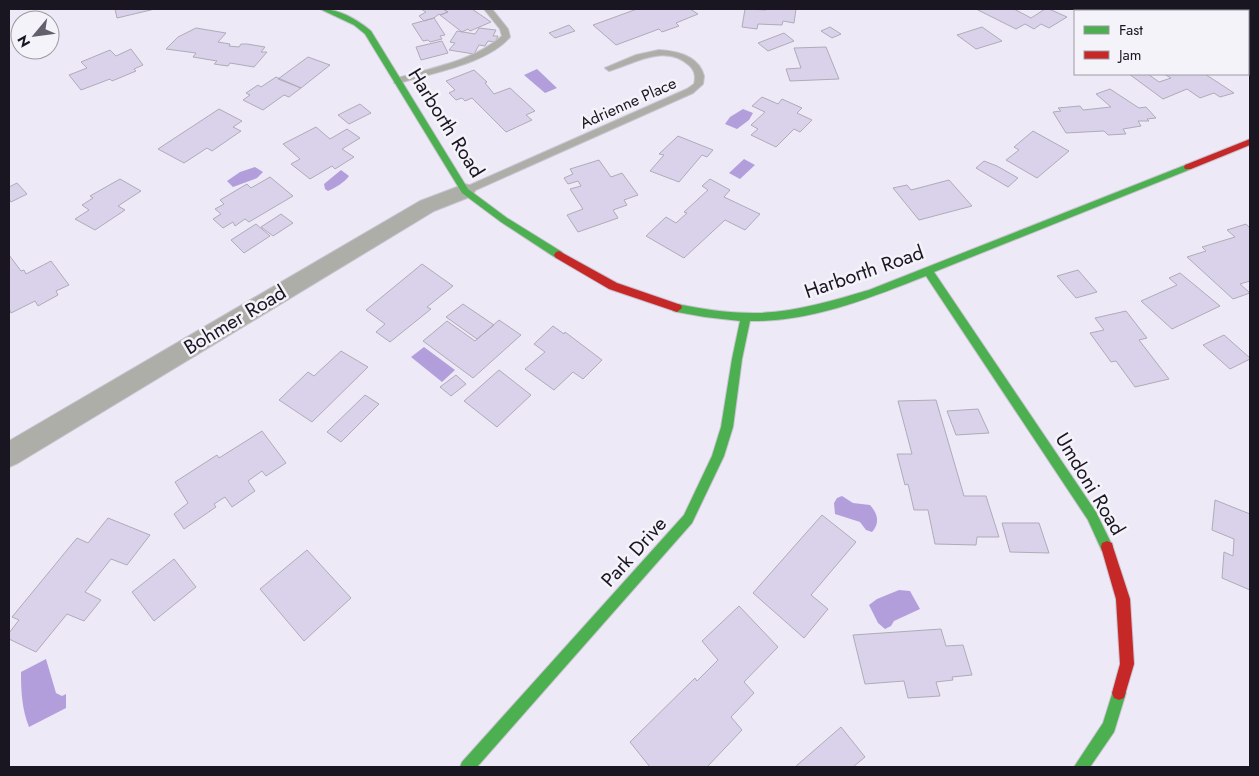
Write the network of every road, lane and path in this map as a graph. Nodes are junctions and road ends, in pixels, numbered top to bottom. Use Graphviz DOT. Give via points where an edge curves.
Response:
graph roads {
  1 [pos="324,9"];
  2 [pos="488,9"];
  3 [pos="609,68"];
  4 [pos="397,81"];
  5 [pos="1250,142"];
  6 [pos="465,191"];
  7 [pos="928,271"];
  8 [pos="746,317"];
  9 [pos="9,455"];
  10 [pos="468,767"];
  11 [pos="1081,767"];
  1 -- 4 [label="street, Harborth Road" via="357,23 368,33"];
  2 -- 4 [label="lane" via="504,29 506,37 500,44 469,58"];
  3 -- 6 [label="lane, Adrienne Place" via="647,54 680,54 694,64 700,81 690,91"];
  4 -- 6 [label="street, Harborth Road"];
  5 -- 7 [label="street, Harborth Road"];
  6 -- 8 [label="street, Harborth Road" via="520,231 595,277 627,292 718,316"];
  6 -- 9 [label="street, Bohmer Road" via="427,206"];
  7 -- 8 [label="street, Harborth Road" via="817,311 765,318"];
  7 -- 11 [label="street, Umdoni Road" via="1092,516 1111,555 1123,599 1127,664 1109,727"];
  8 -- 10 [label="street, Park Drive" via="727,427 718,456 688,519"];
}
